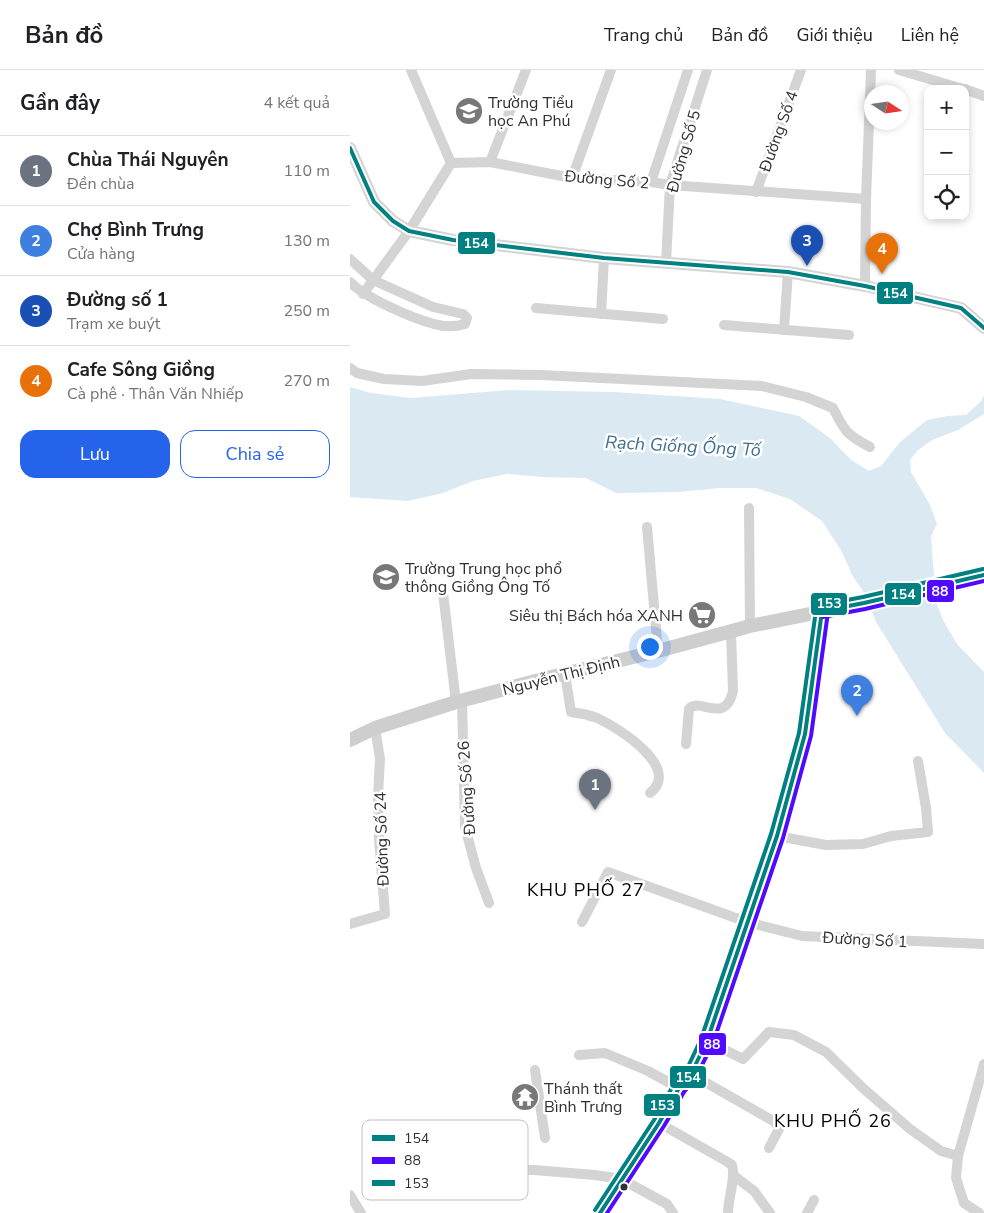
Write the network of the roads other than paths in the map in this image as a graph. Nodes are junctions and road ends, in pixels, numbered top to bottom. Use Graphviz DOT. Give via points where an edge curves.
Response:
graph roads {
  1 [pos="411,70"];
  2 [pos="526,70"];
  3 [pos="611,70"];
  4 [pos="688,70"];
  5 [pos="707,70"];
  6 [pos="801,70"];
  7 [pos="871,70"];
  8 [pos="899,70"];
  9 [pos="950,85"];
  10 [pos="969,91"];
  11 [pos="984,96"];
  12 [pos="350,148"];
  13 [pos="490,162"];
  14 [pos="451,163"];
  15 [pos="572,178"];
  16 [pos="651,182"];
  17 [pos="670,185"];
  18 [pos="756,192"];
  19 [pos="866,198"];
  20 [pos="409,231"];
  21 [pos="604,258"];
  22 [pos="350,259"];
  23 [pos="666,262"];
  24 [pos="788,272"];
  25 [pos="373,280"];
  26 [pos="350,282"];
  27 [pos="865,286"];
  28 [pos="363,294"];
  29 [pos="536,308"];
  30 [pos="601,314"];
  31 [pos="663,319"];
  32 [pos="724,325"];
  33 [pos="984,328"];
  34 [pos="784,330"];
  35 [pos="850,335"];
  36 [pos="350,368"];
  37 [pos="870,447"];
  38 [pos="750,508"];
  39 [pos="647,527"];
  40 [pos="984,574"];
  41 [pos="443,593"];
  42 [pos="822,611"];
  43 [pos="750,626"];
  44 [pos="731,632"];
  45 [pos="658,651"];
  46 [pos="565,674"];
  47 [pos="459,702"];
  48 [pos="375,728"];
  49 [pos="350,740"];
  50 [pos="686,744"];
  51 [pos="918,761"];
  52 [pos="650,793"];
  53 [pos="777,836"];
  54 [pos="489,902"];
  55 [pos="582,922"];
  56 [pos="747,922"];
  57 [pos="350,924"];
  58 [pos="984,944"];
  59 [pos="707,1041"];
  60 [pos="579,1055"];
  61 [pos="984,1064"];
  62 [pos="535,1070"];
  63 [pos="691,1074"];
  64 [pos="679,1088"];
  65 [pos="658,1123"];
  66 [pos="545,1138"];
  67 [pos="769,1148"];
  68 [pos="958,1156"];
  69 [pos="528,1170"];
  70 [pos="733,1175"];
  71 [pos="621,1180"];
  72 [pos="350,1195"];
  73 [pos="814,1200"];
  74 [pos="361,1213"];
  75 [pos="600,1213"];
  76 [pos="673,1213"];
  77 [pos="728,1213"];
  78 [pos="770,1213"];
  79 [pos="807,1213"];
  80 [pos="979,1213"];
  1 -- 14 [label="street"];
  2 -- 13 [label="street"];
  3 -- 15 [label="street"];
  4 -- 16 [label="street"];
  5 -- 17 [label="street, Đường Số 5"];
  6 -- 18 [label="street, Đường Số 4"];
  7 -- 19 [label="street"];
  8 -- 9 [label="street"];
  10 -- 11 [label="street"];
  12 -- 20 [label="street" via="374,202 393,221"];
  13 -- 14 [label="street, Đường Số 2"];
  13 -- 15 [label="street, Đường Số 2"];
  14 -- 20 [label="street"];
  15 -- 16 [label="street, Đường Số 2"];
  16 -- 17 [label="street, Đường Số 2"];
  17 -- 18 [label="street, Đường Số 2"];
  17 -- 23 [label="street, Đường Số 5"];
  18 -- 19 [label="street, Đường Số 2"];
  19 -- 27 [label="street"];
  20 -- 21 [label="street" via="453,240"];
  20 -- 25 [label="street"];
  21 -- 23 [label="street"];
  21 -- 30 [label="street"];
  22 -- 25 [label="street"];
  23 -- 24 [label="street"];
  24 -- 27 [label="street"];
  24 -- 34 [label="street"];
  25 -- 28 [label="street"];
  25 -- 28 [label="street" via="433,308 462,314 467,318 465,324 435,324"];
  26 -- 28 [label="street"];
  27 -- 33 [label="street" via="961,308"];
  29 -- 30 [label="street"];
  30 -- 31 [label="street"];
  32 -- 34 [label="street"];
  34 -- 35 [label="street"];
  36 -- 37 [label="street" via="357,373 384,379 422,381 480,374 762,386 806,397 833,408 851,437"];
  38 -- 43 [label="street"];
  39 -- 45 [label="street"];
  40 -- 42 [label="main road, Nguyễn Thị Định"];
  41 -- 47 [label="street, Đường Số 26"];
  42 -- 43 [label="main road, Nguyễn Thị Định"];
  42 -- 53 [label="main road" via="805,734"];
  43 -- 44 [label="main road, Nguyễn Thị Định"];
  44 -- 45 [label="main road, Nguyễn Thị Định"];
  44 -- 50 [label="street" via="731,698 719,709 692,705"];
  45 -- 46 [label="main road, Nguyễn Thị Định"];
  46 -- 47 [label="main road, Nguyễn Thị Định"];
  46 -- 52 [label="street" via="571,712 584,713 611,725 657,764 660,781"];
  47 -- 48 [label="main road, Nguyễn Thị Định"];
  47 -- 54 [label="street, Đường Số 26" via="464,827"];
  48 -- 49 [label="main road, Nguyễn Thị Định"];
  48 -- 57 [label="street, Đường Số 24" via="380,759 379,840 385,914"];
  51 -- 53 [label="street" via="928,832 890,836 862,844 826,846"];
  53 -- 56 [label="main road"];
  55 -- 56 [label="street, Đường Số 1" via="608,872"];
  56 -- 58 [label="street, Đường Số 1" via="802,936"];
  56 -- 59 [label="main road"];
  59 -- 63 [label="main road"];
  59 -- 68 [label="street" via="743,1059 769,1032 794,1035 826,1052 910,1129 941,1151"];
  60 -- 64 [label="street" via="605,1053"];
  61 -- 68 [label="street"];
  62 -- 66 [label="street"];
  63 -- 64 [label="main road"];
  63 -- 67 [label="street" via="775,1122 779,1129"];
  64 -- 65 [label="main road"];
  65 -- 70 [label="street" via="732,1165"];
  65 -- 71 [label="main road"];
  68 -- 80 [label="street" via="956,1178 964,1202"];
  69 -- 71 [label="street"];
  70 -- 77 [label="street"];
  70 -- 78 [label="street" via="754,1192"];
  71 -- 75 [label="main road"];
  71 -- 76 [label="street" via="667,1204"];
  72 -- 74 [label="street"];
  73 -- 79 [label="street"];
}
